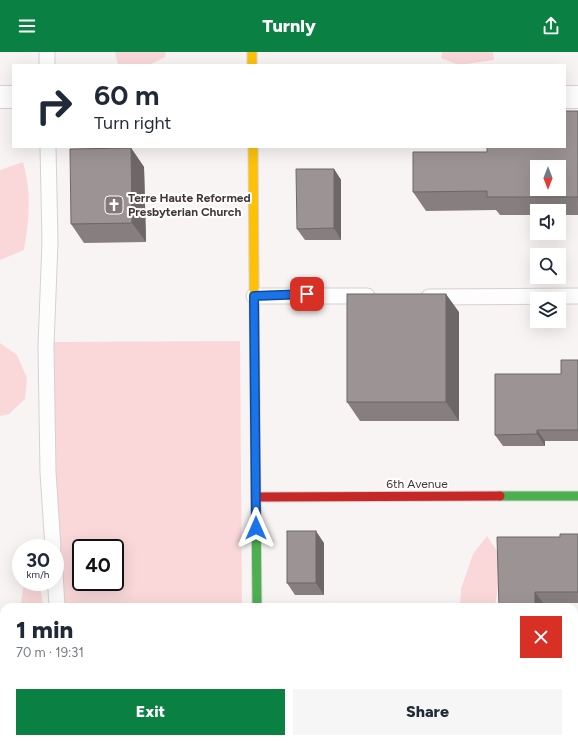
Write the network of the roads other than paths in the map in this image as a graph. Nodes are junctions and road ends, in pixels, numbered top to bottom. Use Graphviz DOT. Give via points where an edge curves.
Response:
graph roads {
  1 [pos="47,52"];
  2 [pos="252,52"];
  3 [pos="47,64"];
  4 [pos="252,64"];
  5 [pos="0,97"];
  6 [pos="12,97"];
  7 [pos="566,97"];
  8 [pos="578,97"];
  9 [pos="48,148"];
  10 [pos="253,148"];
  11 [pos="254,296"];
  12 [pos="378,296"];
  13 [pos="417,296"];
  14 [pos="578,296"];
  15 [pos="578,496"];
  16 [pos="256,497"];
  17 [pos="52,539"];
  18 [pos="56,591"];
  19 [pos="57,603"];
  20 [pos="257,603"];
  1 -- 3 [label="lane"];
  2 -- 4 [label="street"];
  5 -- 6 [label="street"];
  7 -- 8 [label="street"];
  9 -- 17 [label="lane" via="50,242 46,354 48,472"];
  10 -- 11 [label="street"];
  11 -- 12 [label="lane"];
  11 -- 16 [label="street"];
  13 -- 14 [label="lane"];
  15 -- 16 [label="street, 6th Avenue"];
  16 -- 20 [label="street"];
  18 -- 19 [label="lane"];
}
